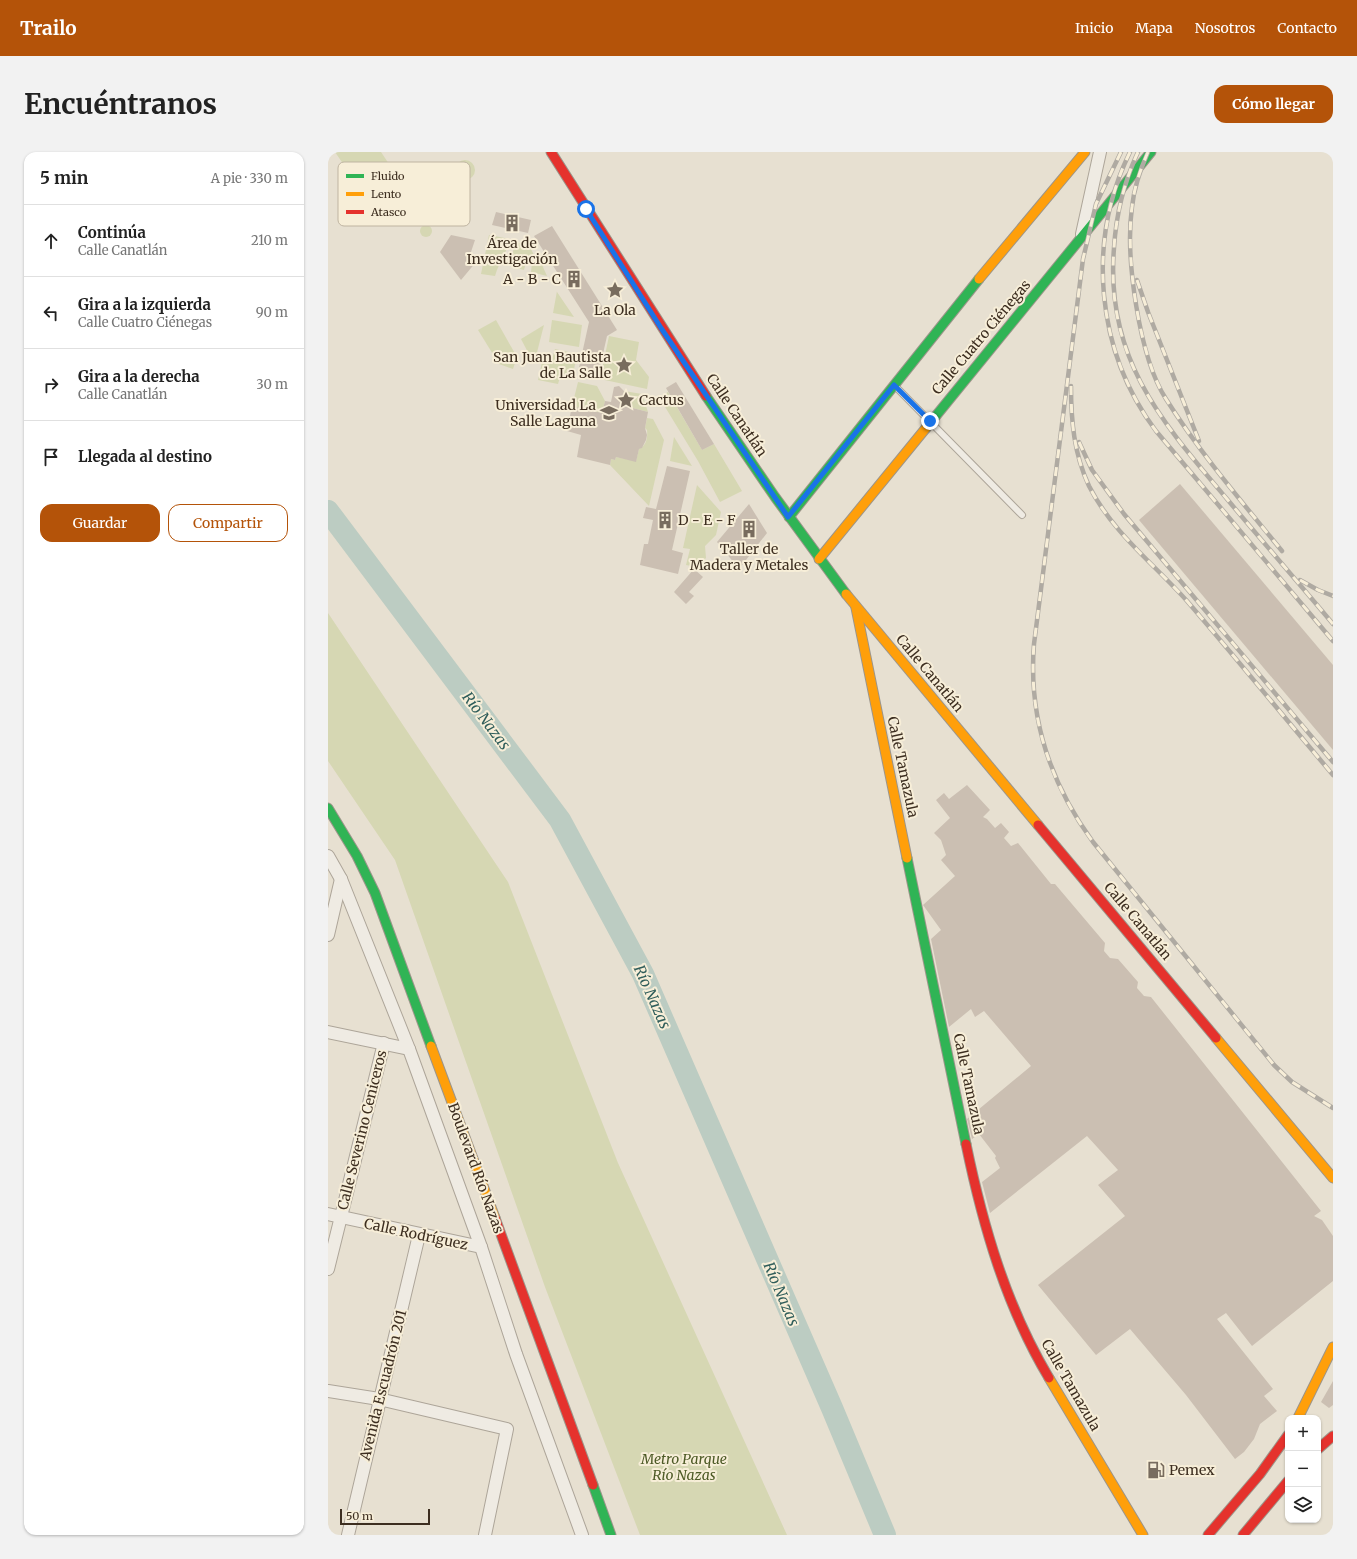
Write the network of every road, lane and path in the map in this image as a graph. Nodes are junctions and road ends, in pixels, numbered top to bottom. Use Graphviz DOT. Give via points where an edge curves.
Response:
graph roads {
  1 [pos="551,152"];
  2 [pos="1085,152"];
  3 [pos="1100,152"];
  4 [pos="1151,152"];
  5 [pos="1081,237"];
  6 [pos="894,385"];
  7 [pos="930,421"];
  8 [pos="1022,515"];
  9 [pos="788,517"];
  10 [pos="819,559"];
  11 [pos="856,607"];
  12 [pos="328,808"];
  13 [pos="328,856"];
  14 [pos="341,879"];
  15 [pos="328,935"];
  16 [pos="328,1032"];
  17 [pos="384,1043"];
  18 [pos="409,1049"];
  19 [pos="1333,1178"];
  20 [pos="328,1214"];
  21 [pos="340,1217"];
  22 [pos="419,1235"];
  23 [pos="481,1247"];
  24 [pos="328,1269"];
  25 [pos="1333,1347"];
  26 [pos="328,1391"];
  27 [pos="379,1399"];
  28 [pos="1299,1415"];
  29 [pos="1333,1436"];
  30 [pos="1285,1440"];
  31 [pos="1321,1446"];
  32 [pos="1285,1485"];
  33 [pos="348,1535"];
  34 [pos="485,1535"];
  35 [pos="582,1535"];
  36 [pos="611,1535"];
  37 [pos="1143,1535"];
  38 [pos="1208,1535"];
  39 [pos="1243,1535"];
  1 -- 9 [label="street, Calle Canatlán" via="661,328"];
  2 -- 6 [label="street"];
  3 -- 5 [label="street"];
  4 -- 5 [label="street, Calle Cuatro Ciénegas"];
  5 -- 7 [label="street, Calle Cuatro Ciénegas"];
  6 -- 7 [label="lane"];
  6 -- 9 [label="street"];
  7 -- 8 [label="lane"];
  7 -- 10 [label="street, Calle Cuatro Ciénegas"];
  9 -- 10 [label="street, Calle Canatlán"];
  10 -- 11 [label="street, Calle Canatlán"];
  11 -- 19 [label="street, Calle Canatlán"];
  11 -- 37 [label="street, Calle Tamazula" via="971,1167 989,1241 1008,1296 1045,1371"];
  12 -- 36 [label="street, Boulevard Río Nazas" via="357,856 375,893"];
  13 -- 14 [label="street, Boulevard Río Nazas"];
  14 -- 15 [label="street"];
  14 -- 18 [label="street, Boulevard Río Nazas"];
  16 -- 17 [label="street"];
  17 -- 18 [label="street, Calle Severino Ceniceros"];
  17 -- 21 [label="street, Calle Severino Ceniceros"];
  18 -- 23 [label="street, Boulevard Río Nazas"];
  20 -- 21 [label="street, Calle Rodríguez"];
  21 -- 22 [label="street, Calle Rodríguez"];
  21 -- 24 [label="street, Calle Severino Ceniceros"];
  22 -- 23 [label="street, Calle Rodríguez"];
  22 -- 27 [label="street, Avenida Escuadrón 201"];
  23 -- 35 [label="street, Boulevard Río Nazas" via="516,1354"];
  25 -- 28 [label="street"];
  26 -- 27 [label="street"];
  27 -- 33 [label="street, Avenida Escuadrón 201"];
  27 -- 34 [label="street" via="508,1429"];
  29 -- 31 [label="street"];
  30 -- 38 [label="street" via="1257,1478"];
  32 -- 39 [label="street"];
}
